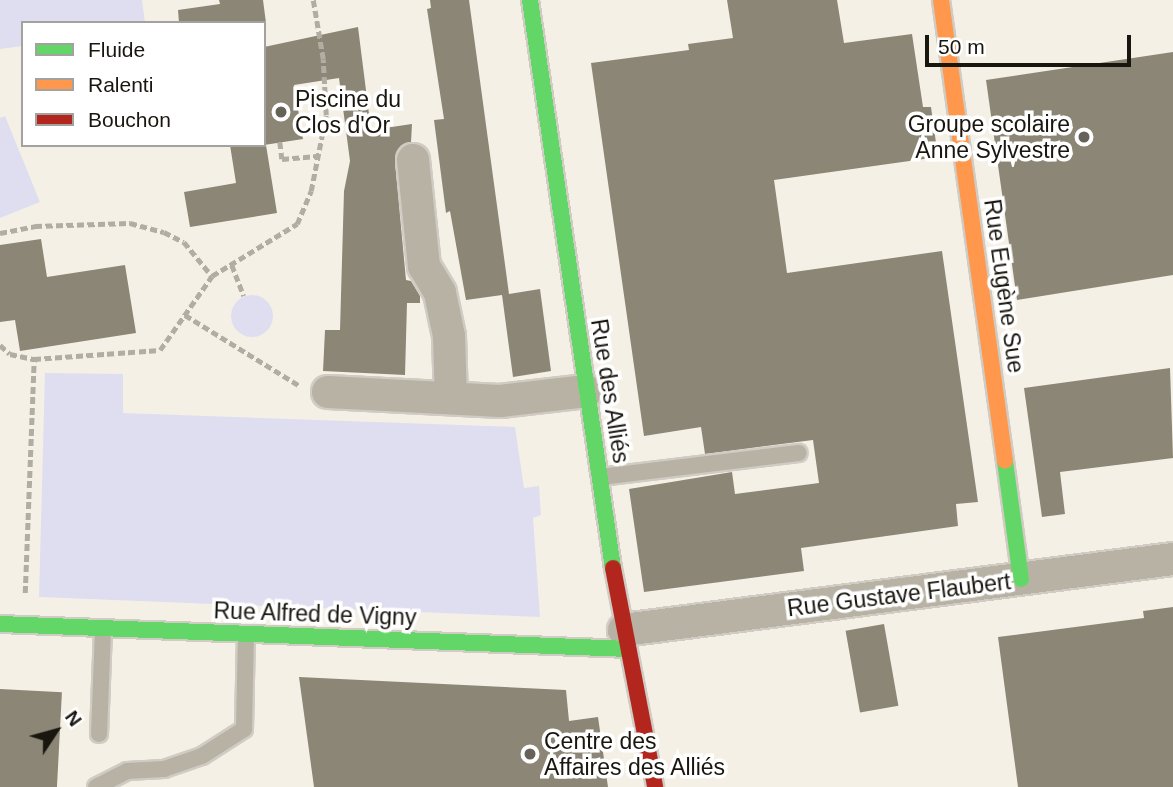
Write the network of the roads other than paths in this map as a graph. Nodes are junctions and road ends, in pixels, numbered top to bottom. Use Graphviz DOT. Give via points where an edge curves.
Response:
graph roads {
  1 [pos="530,0"];
  2 [pos="941,0"];
  3 [pos="413,160"];
  4 [pos="586,391"];
  5 [pos="328,392"];
  6 [pos="451,398"];
  7 [pos="799,453"];
  8 [pos="600,477"];
  9 [pos="1173,559"];
  10 [pos="1021,579"];
  11 [pos="0,624"];
  12 [pos="103,629"];
  13 [pos="246,634"];
  14 [pos="626,640"];
  15 [pos="99,734"];
  16 [pos="96,787"];
  17 [pos="655,787"];
  1 -- 4 [label="street, Rue des Alliés"];
  2 -- 10 [label="street, Rue Eugène Sue"];
  3 -- 6 [label="street" via="424,266 440,293 449,336"];
  4 -- 6 [label="street" via="500,401"];
  4 -- 8 [label="street, Rue des Alliés"];
  5 -- 6 [label="street"];
  7 -- 8 [label="lane"];
  8 -- 14 [label="street, Rue des Alliés"];
  9 -- 10 [label="street, Rue Gustave Flaubert"];
  10 -- 14 [label="street, Rue Gustave Flaubert"];
  11 -- 12 [label="street, Rue Alfred de Vigny"];
  12 -- 13 [label="street, Rue Alfred de Vigny"];
  12 -- 15 [label="lane"];
  13 -- 14 [label="street, Rue Alfred de Vigny"];
  13 -- 16 [label="lane" via="244,729 202,756 164,769 127,771"];
  14 -- 17 [label="street, Rue des Alliés"];
}
